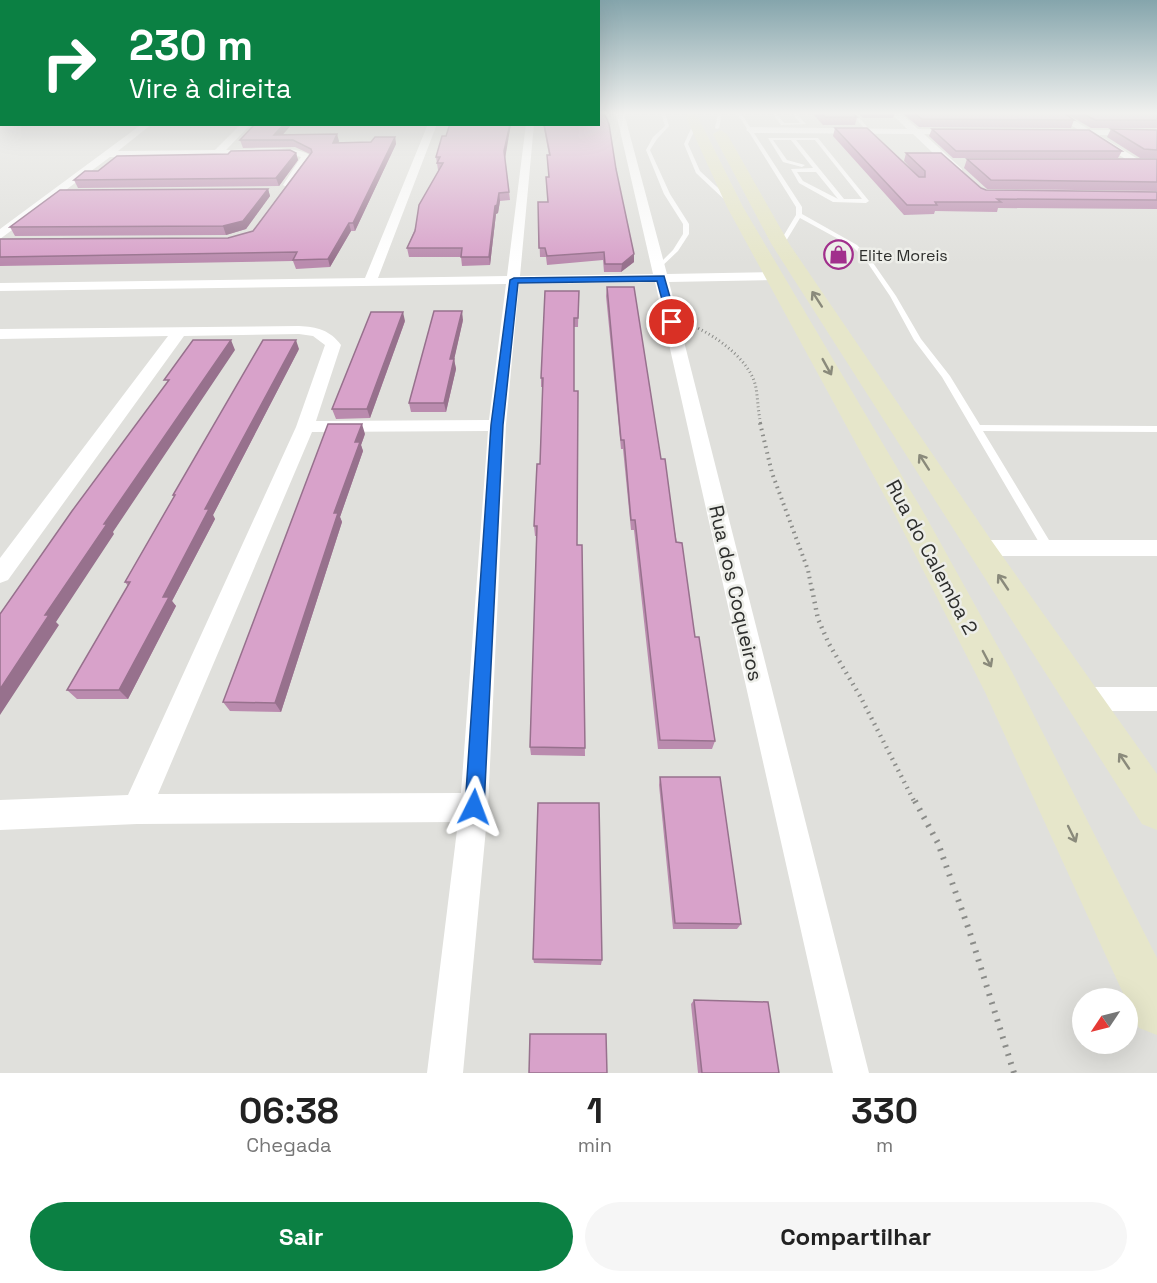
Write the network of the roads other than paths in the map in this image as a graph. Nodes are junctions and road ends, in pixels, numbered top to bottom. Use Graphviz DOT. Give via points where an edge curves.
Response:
graph roads {
  1 [pos="97,163"];
  2 [pos="303,163"];
  3 [pos="417,163"];
  4 [pos="526,163"];
  5 [pos="633,163"];
  6 [pos="654,163"];
  7 [pos="721,163"];
  8 [pos="728,163"];
  9 [pos="770,163"];
  10 [pos="771,163"];
  11 [pos="794,163"];
  12 [pos="814,163"];
  13 [pos="836,163"];
  14 [pos="950,163"];
  15 [pos="1137,163"];
  16 [pos="802,165"];
  17 [pos="830,166"];
  18 [pos="838,166"];
  19 [pos="818,167"];
  20 [pos="774,169"];
  21 [pos="1157,175"];
  22 [pos="966,179"];
  23 [pos="278,191"];
  24 [pos="57,193"];
  25 [pos="81,193"];
  26 [pos="842,201"];
  27 [pos="799,215"];
  28 [pos="0,235"];
  29 [pos="776,262"];
  30 [pos="660,273"];
  31 [pos="515,275"];
  32 [pos="0,276"];
  33 [pos="372,277"];
  34 [pos="0,287"];
  35 [pos="179,332"];
  36 [pos="7,334"];
  37 [pos="0,348"];
  38 [pos="497,425"];
  39 [pos="305,427"];
  40 [pos="976,428"];
  41 [pos="1157,429"];
  42 [pos="980,548"];
  43 [pos="1048,548"];
  44 [pos="1157,548"];
  45 [pos="0,574"];
  46 [pos="1082,699"];
  47 [pos="1157,699"];
  48 [pos="474,807"];
  49 [pos="137,809"];
  50 [pos="1157,809"];
  51 [pos="0,815"];
  52 [pos="1157,1010"];
  53 [pos="446,1073"];
  54 [pos="851,1073"];
  1 -- 24 [label="street"];
  2 -- 23 [label="street"];
  3 -- 33 [label="street"];
  4 -- 31 [label="street"];
  5 -- 30 [label="street, Rua dos Coqueiros"];
  6 -- 30 [label="lane" via="687,224 686,234"];
  7 -- 29 [label="main road, Rua do Calemba 2" via="735,207"];
  8 -- 29 [label="main road, Rua do Calemba 2"];
  9 -- 20 [label="lane"];
  10 -- 16 [label="lane"];
  11 -- 16 [label="lane"];
  12 -- 19 [label="lane"];
  13 -- 18 [label="lane"];
  14 -- 22 [label="street"];
  15 -- 21 [label="street"];
  16 -- 19 [label="lane"];
  17 -- 18 [label="lane"];
  18 -- 26 [label="lane" via="866,201"];
  19 -- 20 [label="lane"];
  19 -- 26 [label="lane"];
  19 -- 26 [label="lane" via="793,170 801,182"];
  20 -- 27 [label="lane" via="793,195"];
  24 -- 25 [label="street"];
  24 -- 28 [label="street"];
  27 -- 29 [label="lane"];
  27 -- 40 [label="lane" via="855,246 867,258"];
  29 -- 30 [label="street"];
  42 -- 29 [label="main road, Rua do Calemba 2, one-way"];
  29 -- 52 [label="main road, Rua do Calemba 2, one-way" via="999,683"];
  30 -- 31 [label="street"];
  30 -- 54 [label="street, Rua dos Coqueiros"];
  31 -- 33 [label="street"];
  31 -- 38 [label="street"];
  32 -- 33 [label="street"];
  33 -- 34 [label="street"];
  35 -- 36 [label="street"];
  35 -- 39 [label="street" via="299,330 325,336 333,345"];
  35 -- 45 [label="street"];
  36 -- 37 [label="street"];
  38 -- 39 [label="street"];
  38 -- 48 [label="street"];
  39 -- 49 [label="street"];
  40 -- 41 [label="lane"];
  40 -- 43 [label="lane"];
  42 -- 43 [label="street"];
  46 -- 42 [label="main road, Rua do Calemba 2, one-way"];
  43 -- 44 [label="street"];
  46 -- 47 [label="street"];
  50 -- 46 [label="main road, Rua do Calemba 2, one-way"];
  48 -- 49 [label="street"];
  48 -- 53 [label="street"];
  49 -- 51 [label="street"];
}
